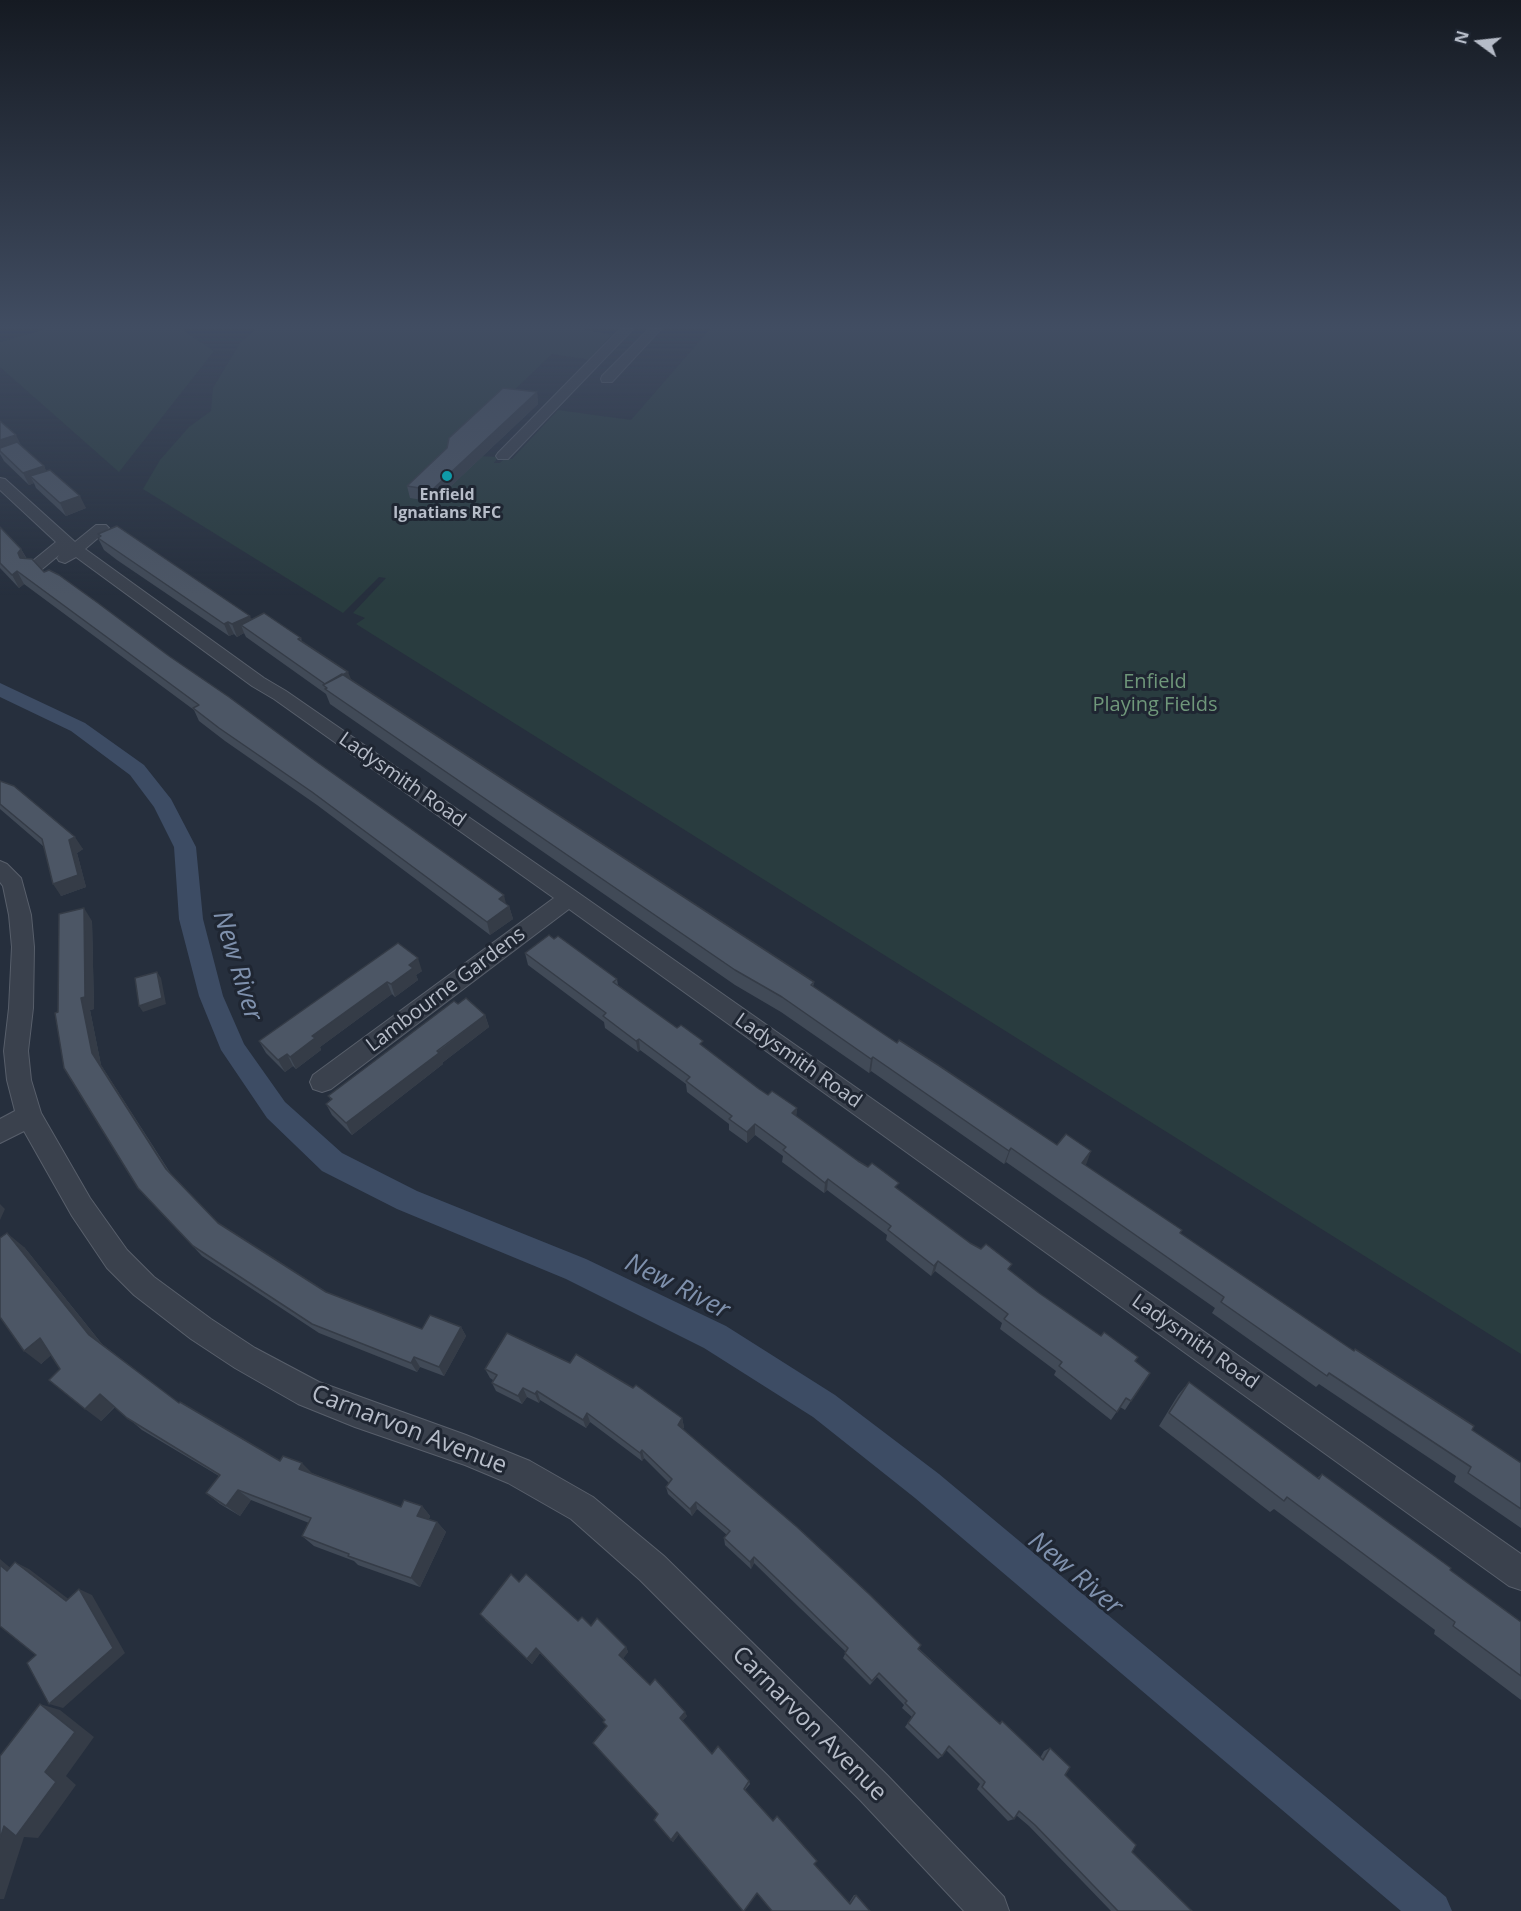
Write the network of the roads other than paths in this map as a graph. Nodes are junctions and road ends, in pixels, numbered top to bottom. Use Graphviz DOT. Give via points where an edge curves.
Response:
graph roads {
  1 [pos="540,418"];
  2 [pos="503,456"];
  3 [pos="0,483"];
  4 [pos="101,528"];
  5 [pos="70,546"];
  6 [pos="43,568"];
  7 [pos="0,868"];
  8 [pos="569,898"];
  9 [pos="322,1082"];
  10 [pos="29,1116"];
  11 [pos="0,1132"];
  12 [pos="1521,1574"];
  13 [pos="990,1911"];
  1 -- 2 [label="street"];
  3 -- 5 [label="street, Ladysmith Road"];
  4 -- 5 [label="street"];
  5 -- 6 [label="street"];
  5 -- 8 [label="street, Ladysmith Road"];
  7 -- 10 [label="street, Carnarvon Avenue" via="13,883 20,915 23,947 16,1052"];
  8 -- 9 [label="street, Lambourne Gardens"];
  8 -- 12 [label="street, Ladysmith Road"];
  10 -- 11 [label="street"];
  10 -- 13 [label="street, Carnarvon Avenue" via="81,1207 117,1259 144,1286 245,1358 309,1393 509,1468 582,1508 652,1568 866,1780"];
}
